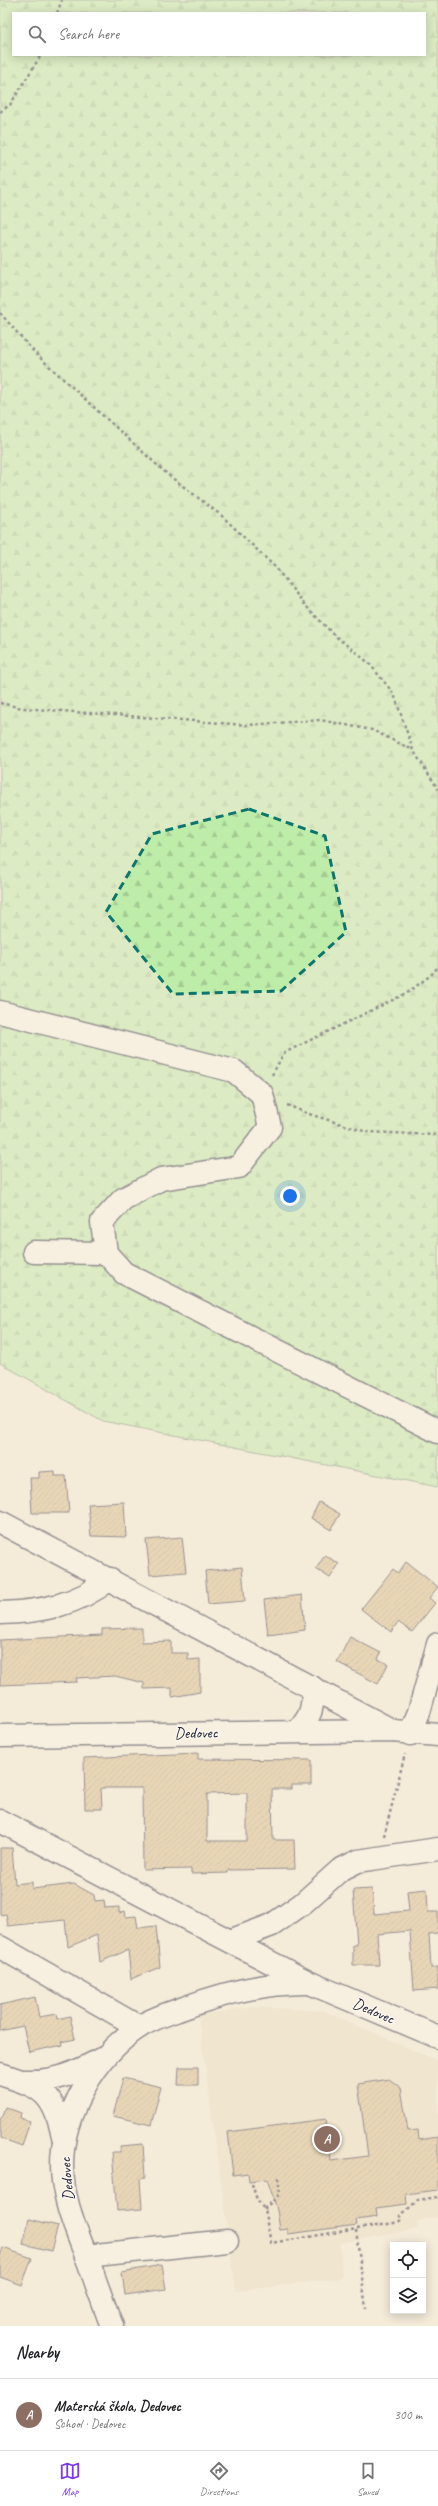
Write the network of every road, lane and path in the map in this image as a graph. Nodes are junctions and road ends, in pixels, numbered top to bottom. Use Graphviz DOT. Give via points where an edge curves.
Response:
graph roads {
  1 [pos="62,0"];
  2 [pos="57,12"];
  3 [pos="40,56"];
  4 [pos="0,112"];
  5 [pos="0,313"];
  6 [pos="0,703"];
  7 [pos="413,750"];
  8 [pos="438,789"];
  9 [pos="438,967"];
  10 [pos="0,1012"];
  11 [pos="262,1094"];
  12 [pos="438,1135"];
  13 [pos="34,1252"];
  14 [pos="106,1253"];
  15 [pos="438,1432"];
  16 [pos="0,1522"];
  17 [pos="110,1580"];
  18 [pos="0,1613"];
  19 [pos="438,1644"];
  20 [pos="312,1687"];
  21 [pos="296,1731"];
  22 [pos="401,1732"];
  23 [pos="438,1735"];
  24 [pos="0,1736"];
  25 [pos="0,1821"];
  26 [pos="438,1850"];
  27 [pos="379,1856"];
  28 [pos="232,1940"];
  29 [pos="0,1947"];
  30 [pos="310,1983"];
  31 [pos="139,2027"];
  32 [pos="438,2037"];
  33 [pos="106,2056"];
  34 [pos="0,2074"];
  35 [pos="24,2081"];
  36 [pos="64,2142"];
  37 [pos="278,2178"];
  38 [pos="252,2184"];
  39 [pos="438,2197"];
  40 [pos="264,2210"];
  41 [pos="356,2230"];
  42 [pos="227,2241"];
  43 [pos="86,2256"];
  44 [pos="366,2309"];
  45 [pos="112,2326"];
  1 -- 2 [label="path"];
  3 -- 4 [label="path" via="10,105"];
  5 -- 7 [label="path" via="36,354 99,412 167,474 222,516 276,568 305,605 334,635 369,663 394,694"];
  6 -- 7 [label="path" via="22,708 247,725 320,720 372,730"];
  7 -- 8 [label="path"];
  9 -- 11 [label="path" via="406,993 284,1053"];
  10 -- 11 [label="street" via="234,1071"];
  11 -- 12 [label="path" via="309,1114 367,1132"];
  11 -- 14 [label="street" via="270,1128 239,1167 161,1179 123,1199 102,1222"];
  13 -- 14 [label="street"];
  14 -- 15 [label="street" via="124,1273"];
  16 -- 17 [label="street, Dedovec"];
  17 -- 18 [label="street" via="94,1592 51,1609"];
  17 -- 20 [label="street, Dedovec"];
  19 -- 22 [label="street" via="419,1712"];
  20 -- 21 [label="street" via="311,1713 305,1724"];
  20 -- 22 [label="street, Dedovec"];
  21 -- 22 [label="street, Dedovec"];
  21 -- 24 [label="street, Dedovec"];
  22 -- 23 [label="street, Dedovec"];
  22 -- 27 [label="path"];
  25 -- 28 [label="street, Dedovec"];
  26 -- 27 [label="street"];
  27 -- 28 [label="street" via="358,1861 340,1870 302,1904 272,1925"];
  28 -- 30 [label="street, Dedovec"];
  29 -- 31 [label="street"];
  30 -- 31 [label="street, Dedovec" via="238,1990"];
  30 -- 32 [label="street, Dedovec"];
  31 -- 33 [label="street, Dedovec"];
  33 -- 35 [label="street" via="66,2076 51,2080"];
  33 -- 36 [label="street, Dedovec" via="88,2079 76,2104"];
  34 -- 35 [label="street"];
  35 -- 36 [label="street" via="41,2090 52,2101"];
  36 -- 43 [label="street, Dedovec" via="62,2164 65,2192 72,2222"];
  37 -- 40 [label="path" via="280,2194"];
  38 -- 40 [label="path" via="257,2200"];
  39 -- 41 [label="path" via="418,2200 400,2216 400,2222"];
  40 -- 41 [label="path" via="271,2243"];
  41 -- 44 [label="path"];
  42 -- 43 [label="street"];
  43 -- 45 [label="street, Dedovec"];
}
